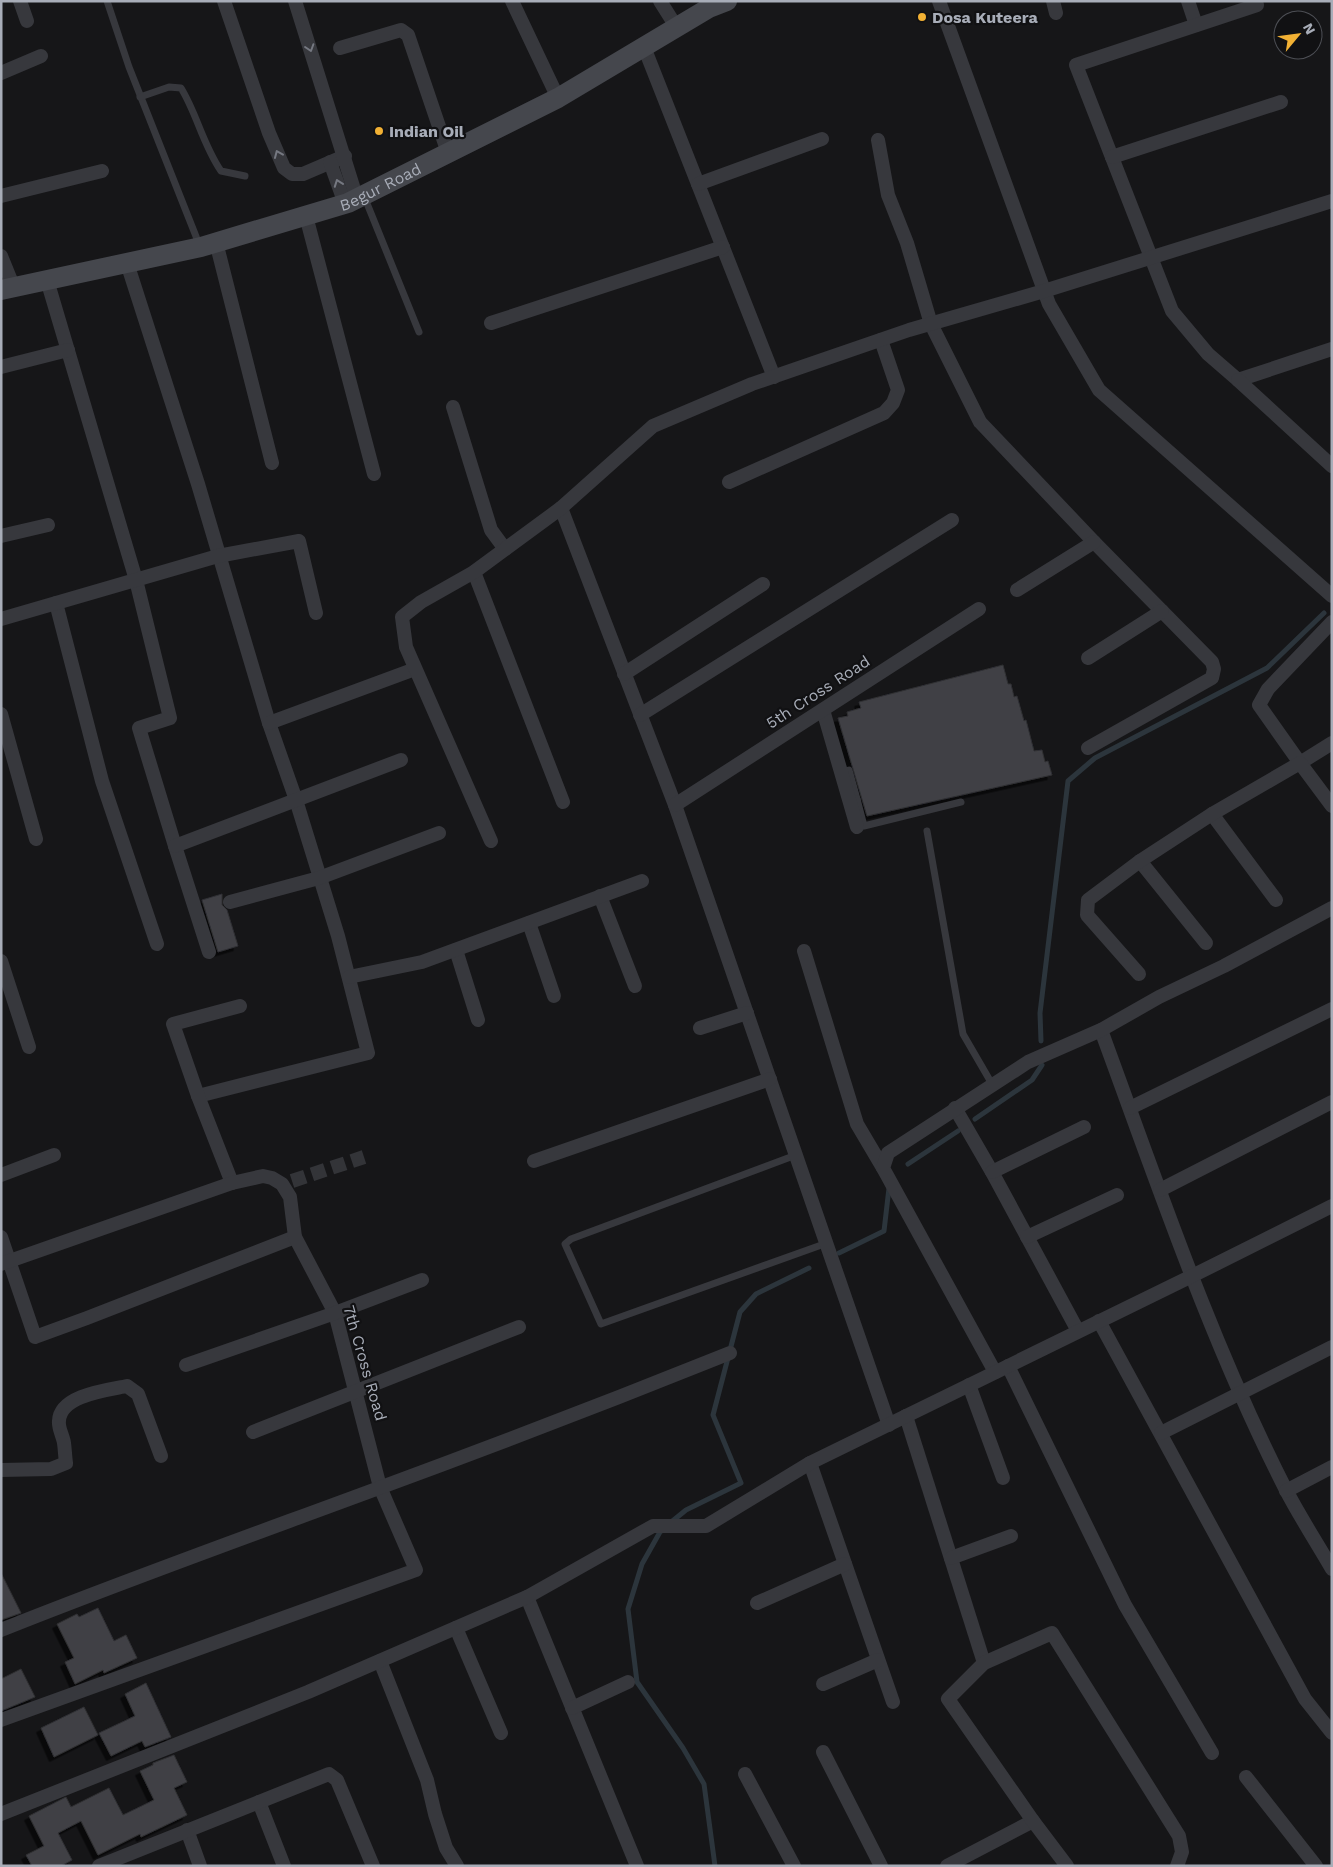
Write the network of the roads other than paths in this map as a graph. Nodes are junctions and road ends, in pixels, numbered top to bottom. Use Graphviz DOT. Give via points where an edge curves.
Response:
graph roads {
  1 [pos="20,1"];
  2 [pos="108,1"];
  3 [pos="224,1"];
  4 [pos="295,1"];
  5 [pos="512,1"];
  6 [pos="660,1"];
  7 [pos="726,1"];
  8 [pos="940,1"];
  9 [pos="1188,1"];
  10 [pos="1257,5"];
  11 [pos="27,20"];
  12 [pos="1196,25"];
  13 [pos="677,28"];
  14 [pos="644,47"];
  15 [pos="340,48"];
  16 [pos="41,56"];
  17 [pos="1,73"];
  18 [pos="140,96"];
  19 [pos="558,98"];
  20 [pos="1281,102"];
  21 [pos="822,139"];
  22 [pos="878,140"];
  23 [pos="448,153"];
  24 [pos="345,156"];
  25 [pos="1112,157"];
  26 [pos="330,162"];
  27 [pos="102,171"];
  28 [pos="245,176"];
  29 [pos="698,184"];
  30 [pos="1,196"];
  31 [pos="356,199"];
  32 [pos="1332,201"];
  33 [pos="306,216"];
  34 [pos="208,245"];
  35 [pos="723,247"];
  36 [pos="1,256"];
  37 [pos="1150,258"];
  38 [pos="127,263"];
  39 [pos="47,280"];
  40 [pos="7,289"];
  41 [pos="1044,291"];
  42 [pos="491,323"];
  43 [pos="930,324"];
  44 [pos="419,332"];
  45 [pos="881,340"];
  46 [pos="1332,349"];
  47 [pos="68,350"];
  48 [pos="1,367"];
  49 [pos="774,376"];
  50 [pos="1238,380"];
  51 [pos="453,408"];
  52 [pos="272,463"];
  53 [pos="1332,466"];
  54 [pos="374,474"];
  55 [pos="729,482"];
  56 [pos="561,508"];
  57 [pos="952,520"];
  58 [pos="48,525"];
  59 [pos="1,536"];
  60 [pos="1094,542"];
  61 [pos="504,549"];
  62 [pos="218,556"];
  63 [pos="474,572"];
  64 [pos="136,580"];
  65 [pos="763,584"];
  66 [pos="1017,590"];
  67 [pos="1332,596"];
  68 [pos="56,603"];
  69 [pos="979,609"];
  70 [pos="1162,611"];
  71 [pos="316,613"];
  72 [pos="1,619"];
  73 [pos="1332,622"];
  74 [pos="1088,658"];
  75 [pos="415,669"];
  76 [pos="624,674"];
  77 [pos="823,710"];
  78 [pos="1,714"];
  79 [pos="640,715"];
  80 [pos="269,723"];
  81 [pos="1332,744"];
  82 [pos="1088,748"];
  83 [pos="401,760"];
  84 [pos="1300,763"];
  85 [pos="296,800"];
  86 [pos="853,800"];
  87 [pos="563,802"];
  88 [pos="961,802"];
  89 [pos="675,805"];
  90 [pos="1332,806"];
  91 [pos="1212,814"];
  92 [pos="857,827"];
  93 [pos="927,831"];
  94 [pos="439,833"];
  95 [pos="36,839"];
  96 [pos="492,841"];
  97 [pos="175,846"];
  98 [pos="1140,861"];
  99 [pos="319,878"];
  100 [pos="642,881"];
  101 [pos="600,896"];
  102 [pos="1276,900"];
  103 [pos="230,902"];
  104 [pos="1332,908"];
  105 [pos="529,923"];
  106 [pos="1206,943"];
  107 [pos="158,944"];
  108 [pos="456,950"];
  109 [pos="804,951"];
  110 [pos="209,952"];
  111 [pos="1,961"];
  112 [pos="1139,974"];
  113 [pos="349,977"];
  114 [pos="634,986"];
  115 [pos="554,996"];
  116 [pos="240,1006"];
  117 [pos="1332,1008"];
  118 [pos="747,1013"];
  119 [pos="478,1020"];
  120 [pos="700,1028"];
  121 [pos="1101,1030"];
  122 [pos="29,1047"];
  123 [pos="770,1079"];
  124 [pos="992,1084"];
  125 [pos="198,1096"];
  126 [pos="1332,1102"];
  127 [pos="955,1108"];
  128 [pos="1130,1108"];
  129 [pos="1084,1126"];
  130 [pos="54,1155"];
  131 [pos="796,1155"];
  132 [pos="534,1161"];
  133 [pos="883,1168"];
  134 [pos="992,1172"];
  135 [pos="1,1175"];
  136 [pos="232,1182"];
  137 [pos="1160,1190"];
  138 [pos="1117,1195"];
  139 [pos="1332,1206"];
  140 [pos="1,1237"];
  141 [pos="295,1237"];
  142 [pos="1027,1237"];
  143 [pos="827,1243"];
  144 [pos="5,1263"];
  145 [pos="1192,1276"];
  146 [pos="422,1280"];
  147 [pos="335,1313"];
  148 [pos="1099,1321"];
  149 [pos="519,1327"];
  150 [pos="1078,1331"];
  151 [pos="1332,1347"];
  152 [pos="730,1353"];
  153 [pos="186,1365"];
  154 [pos="1008,1366"];
  155 [pos="994,1372"];
  156 [pos="969,1385"];
  157 [pos="356,1392"];
  158 [pos="1240,1394"];
  159 [pos="906,1416"];
  160 [pos="889,1425"];
  161 [pos="253,1432"];
  162 [pos="1161,1433"];
  163 [pos="161,1456"];
  164 [pos="810,1463"];
  165 [pos="1332,1467"];
  166 [pos="1,1470"];
  167 [pos="1003,1478"];
  168 [pos="380,1487"];
  169 [pos="1286,1491"];
  170 [pos="1011,1536"];
  171 [pos="951,1558"];
  172 [pos="845,1564"];
  173 [pos="1332,1569"];
  174 [pos="527,1597"];
  175 [pos="757,1603"];
  176 [pos="456,1628"];
  177 [pos="1,1630"];
  178 [pos="380,1660"];
  179 [pos="878,1660"];
  180 [pos="984,1662"];
  181 [pos="628,1682"];
  182 [pos="823,1684"];
  183 [pos="893,1702"];
  184 [pos="572,1708"];
  185 [pos="1,1720"];
  186 [pos="501,1733"];
  187 [pos="1332,1733"];
  188 [pos="823,1752"];
  189 [pos="1212,1753"];
  190 [pos="745,1774"];
  191 [pos="1246,1777"];
  192 [pos="259,1802"];
  193 [pos="1,1814"];
  194 [pos="1033,1821"];
  195 [pos="186,1830"];
  196 [pos="99,1866"];
  197 [pos="200,1866"];
  198 [pos="284,1866"];
  199 [pos="373,1866"];
  200 [pos="456,1866"];
  201 [pos="637,1866"];
  202 [pos="794,1866"];
  203 [pos="881,1866"];
  204 [pos="947,1866"];
  205 [pos="1067,1866"];
  206 [pos="1178,1866"];
  207 [pos="1316,1866"];
  1 -- 11 [label="street"];
  2 -- 18 [label="lane"];
  26 -- 3 [label="street, one-way" via="303,174 292,174 284,168"];
  4 -- 24 [label="street, one-way"];
  5 -- 19 [label="street"];
  6 -- 13 [label="street"];
  7 -- 13 [label="main road, Begur Road"];
  8 -- 41 [label="street"];
  9 -- 12 [label="street"];
  10 -- 12 [label="street"];
  12 -- 25 [label="street" via="1076,66"];
  13 -- 14 [label="main road, Begur Road"];
  14 -- 19 [label="main road, Begur Road"];
  14 -- 29 [label="street"];
  15 -- 23 [label="street" via="401,30 408,35"];
  16 -- 17 [label="street"];
  18 -- 28 [label="lane" via="169,87 181,88 210,156 221,171"];
  18 -- 34 [label="lane"];
  19 -- 23 [label="main road, Begur Road"];
  20 -- 25 [label="street"];
  21 -- 29 [label="street"];
  22 -- 43 [label="street" via="888,196 907,243"];
  23 -- 31 [label="main road, Begur Road"];
  24 -- 26 [label="street"];
  24 -- 31 [label="street"];
  25 -- 37 [label="street"];
  31 -- 26 [label="street, one-way"];
  27 -- 30 [label="street"];
  29 -- 35 [label="street"];
  31 -- 33 [label="main road, Begur Road"];
  31 -- 44 [label="lane"];
  32 -- 37 [label="street"];
  33 -- 34 [label="main road, Begur Road"];
  33 -- 54 [label="street"];
  34 -- 38 [label="main road, Begur Road"];
  34 -- 52 [label="street"];
  35 -- 42 [label="street"];
  35 -- 49 [label="street"];
  36 -- 40 [label="street"];
  37 -- 41 [label="street"];
  37 -- 50 [label="street" via="1172,311 1208,354"];
  38 -- 39 [label="main road, Begur Road"];
  38 -- 62 [label="street"];
  39 -- 40 [label="main road, Begur Road"];
  39 -- 47 [label="street"];
  41 -- 43 [label="street"];
  41 -- 67 [label="street" via="1099,390"];
  43 -- 45 [label="street"];
  43 -- 60 [label="street" via="980,422"];
  45 -- 49 [label="street"];
  45 -- 55 [label="street" via="898,390 884,413"];
  46 -- 50 [label="street"];
  47 -- 48 [label="street"];
  47 -- 64 [label="street"];
  49 -- 56 [label="street" via="652,426"];
  50 -- 53 [label="street"];
  51 -- 61 [label="street" via="491,530"];
  56 -- 61 [label="street"];
  56 -- 76 [label="street"];
  57 -- 79 [label="street"];
  58 -- 59 [label="street"];
  60 -- 66 [label="street"];
  60 -- 70 [label="street"];
  61 -- 63 [label="street"];
  62 -- 64 [label="street"];
  62 -- 71 [label="street" via="299,541"];
  62 -- 80 [label="street"];
  63 -- 75 [label="street" via="421,602 402,617 406,647"];
  63 -- 87 [label="street"];
  64 -- 68 [label="street"];
  64 -- 97 [label="street" via="170,718 140,728"];
  65 -- 76 [label="street"];
  68 -- 72 [label="street"];
  68 -- 107 [label="street" via="102,781"];
  69 -- 77 [label="street, 5th Cross Road"];
  70 -- 74 [label="street"];
  70 -- 82 [label="street" via="1212,662 1212,678"];
  73 -- 84 [label="street" via="1268,690 1259,705"];
  75 -- 80 [label="street"];
  75 -- 96 [label="street"];
  76 -- 79 [label="street"];
  77 -- 86 [label="street" via="841,773"];
  77 -- 89 [label="street, 5th Cross Road"];
  78 -- 95 [label="street"];
  79 -- 89 [label="street"];
  80 -- 85 [label="street"];
  81 -- 84 [label="street"];
  83 -- 85 [label="street"];
  84 -- 90 [label="street"];
  84 -- 91 [label="street"];
  85 -- 97 [label="street"];
  85 -- 99 [label="street"];
  86 -- 88 [label="lane" via="864,826"];
  86 -- 92 [label="street"];
  89 -- 118 [label="street"];
  91 -- 98 [label="street"];
  91 -- 102 [label="street"];
  93 -- 124 [label="lane" via="963,1034"];
  94 -- 99 [label="street"];
  97 -- 110 [label="street"];
  98 -- 106 [label="street"];
  98 -- 112 [label="street" via="1088,900 1086,915"];
  99 -- 103 [label="street"];
  99 -- 113 [label="street"];
  100 -- 101 [label="street"];
  101 -- 105 [label="street"];
  101 -- 114 [label="street"];
  104 -- 121 [label="street"];
  105 -- 108 [label="street"];
  105 -- 115 [label="street"];
  108 -- 113 [label="street" via="422,962"];
  108 -- 119 [label="street"];
  109 -- 133 [label="street" via="856,1124"];
  111 -- 122 [label="street"];
  113 -- 125 [label="street" via="368,1053"];
  116 -- 125 [label="street" via="173,1024"];
  117 -- 128 [label="street"];
  118 -- 120 [label="street"];
  118 -- 123 [label="street"];
  121 -- 124 [label="street" via="1028,1062"];
  121 -- 128 [label="street"];
  123 -- 131 [label="street"];
  123 -- 132 [label="street"];
  124 -- 127 [label="street"];
  125 -- 136 [label="street"];
  126 -- 137 [label="street"];
  127 -- 133 [label="street" via="888,1153"];
  127 -- 134 [label="street"];
  128 -- 137 [label="street"];
  129 -- 134 [label="street"];
  130 -- 135 [label="street"];
  131 -- 143 [label="street"];
  131 -- 143 [label="lane" via="571,1239 565,1244 601,1324"];
  133 -- 155 [label="street"];
  134 -- 142 [label="street"];
  136 -- 141 [label="street, 7th Cross Road" via="263,1176 287,1183"];
  136 -- 144 [label="street, 7th Cross Road"];
  137 -- 145 [label="street"];
  138 -- 142 [label="street"];
  139 -- 145 [label="street"];
  140 -- 144 [label="street"];
  141 -- 144 [label="street" via="35,1337"];
  141 -- 147 [label="street, 7th Cross Road"];
  142 -- 150 [label="street"];
  143 -- 160 [label="street"];
  145 -- 148 [label="street"];
  145 -- 158 [label="street"];
  146 -- 147 [label="street"];
  147 -- 153 [label="street"];
  147 -- 157 [label="street, 7th Cross Road"];
  148 -- 150 [label="street"];
  148 -- 162 [label="street"];
  149 -- 157 [label="street"];
  150 -- 154 [label="street"];
  151 -- 158 [label="street"];
  152 -- 168 [label="street"];
  154 -- 155 [label="street"];
  154 -- 189 [label="street" via="1126,1605"];
  155 -- 156 [label="street"];
  156 -- 159 [label="street"];
  156 -- 167 [label="street"];
  157 -- 161 [label="street"];
  157 -- 168 [label="street, 7th Cross Road"];
  158 -- 162 [label="street"];
  158 -- 169 [label="street"];
  159 -- 160 [label="street"];
  159 -- 171 [label="street"];
  160 -- 164 [label="street"];
  162 -- 187 [label="street" via="1306,1699"];
  163 -- 166 [label="street" via="138,1394 126,1386 75,1399 64,1408 58,1420 66,1463 51,1469"];
  164 -- 172 [label="street"];
  164 -- 174 [label="street" via="706,1526 653,1526"];
  165 -- 169 [label="street"];
  168 -- 177 [label="street" via="105,1588"];
  168 -- 185 [label="street, 7th Cross Road" via="416,1570"];
  169 -- 173 [label="street"];
  170 -- 171 [label="street"];
  171 -- 180 [label="street"];
  172 -- 175 [label="street"];
  172 -- 179 [label="street"];
  174 -- 176 [label="street"];
  174 -- 184 [label="street"];
  176 -- 178 [label="street"];
  176 -- 186 [label="street"];
  178 -- 193 [label="street"];
  178 -- 200 [label="street" via="428,1780 446,1848"];
  179 -- 182 [label="street"];
  179 -- 183 [label="street"];
  180 -- 194 [label="street" via="948,1699"];
  180 -- 206 [label="street" via="1052,1633 1179,1836 1182,1852"];
  181 -- 184 [label="street"];
  184 -- 201 [label="street"];
  188 -- 203 [label="street"];
  190 -- 202 [label="street"];
  191 -- 207 [label="street"];
  192 -- 195 [label="street"];
  192 -- 198 [label="street"];
  192 -- 199 [label="street" via="329,1774 336,1780"];
  194 -- 204 [label="street"];
  194 -- 205 [label="street"];
  195 -- 196 [label="street"];
  195 -- 197 [label="street"];
}
